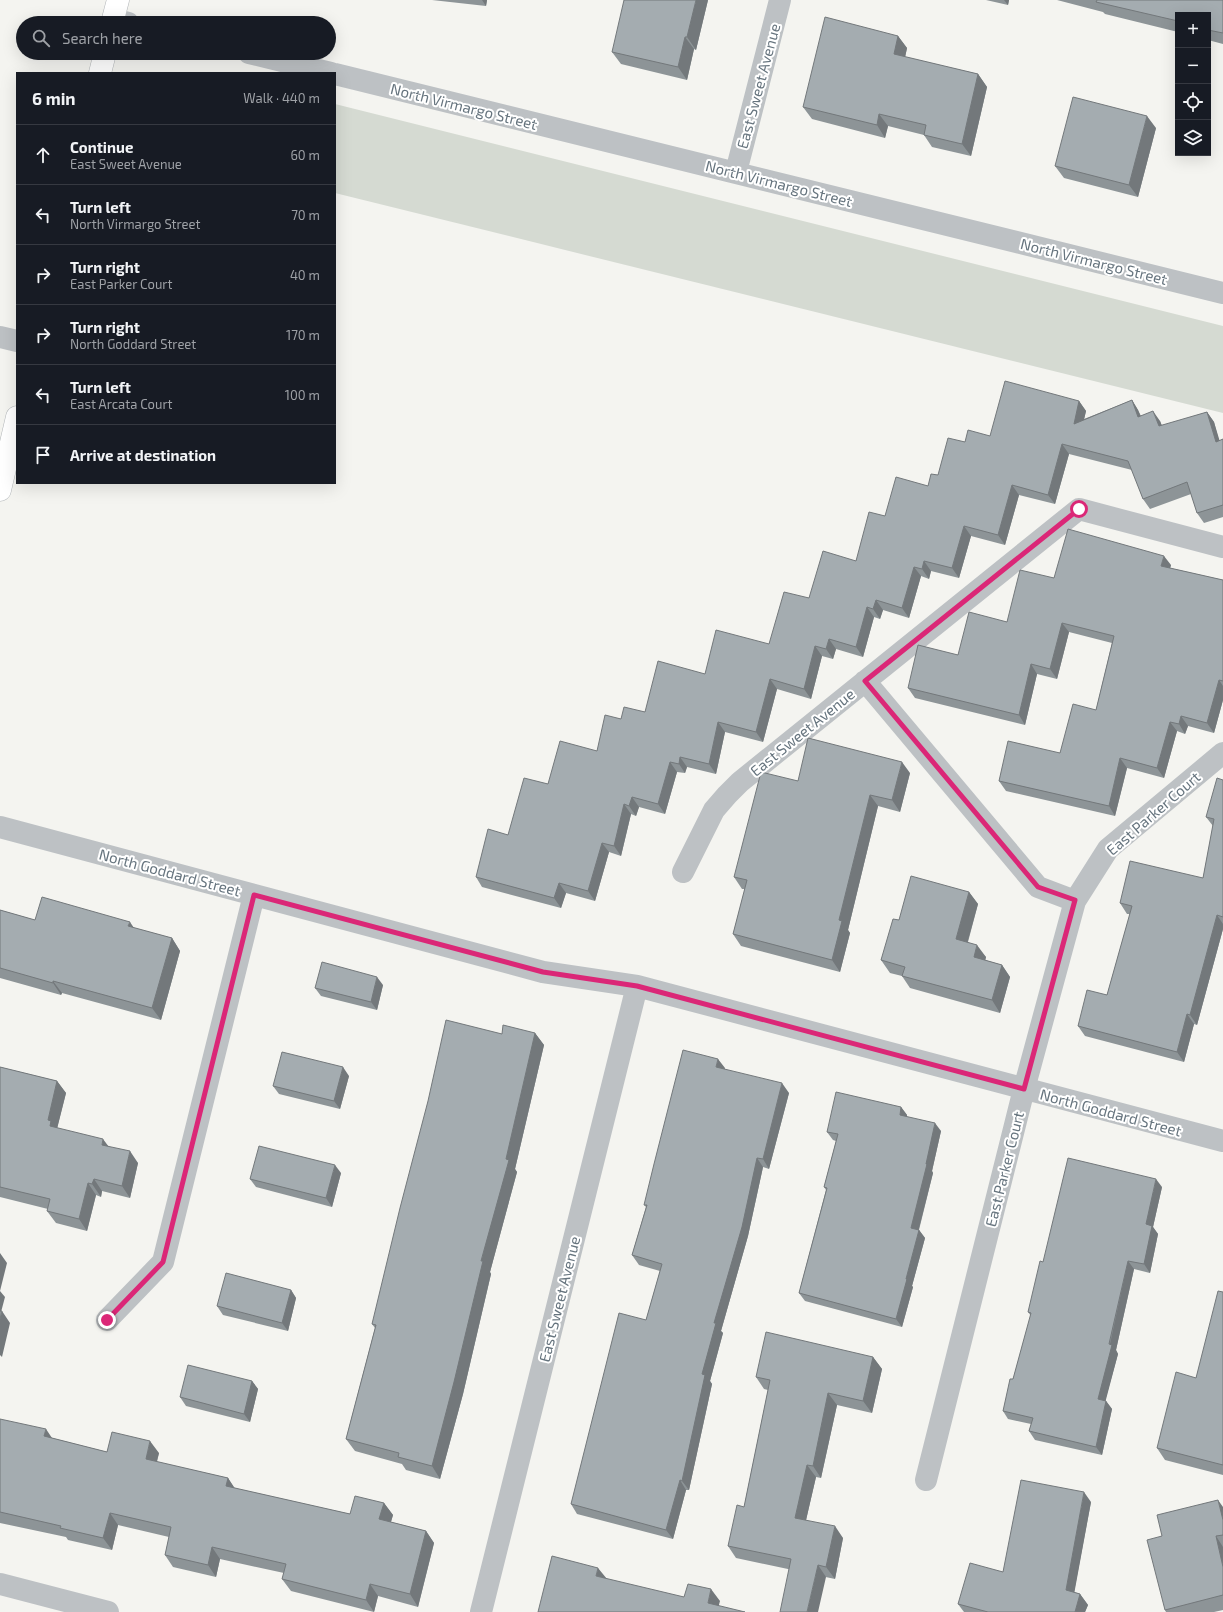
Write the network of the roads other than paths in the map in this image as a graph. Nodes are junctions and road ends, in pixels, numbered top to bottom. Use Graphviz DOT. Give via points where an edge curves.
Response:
graph roads {
  1 [pos="780,0"];
  2 [pos="103,60"];
  3 [pos="278,60"];
  4 [pos="100,72"];
  5 [pos="327,72"];
  6 [pos="336,74"];
  7 [pos="736,172"];
  8 [pos="1223,293"];
  9 [pos="0,337"];
  10 [pos="16,341"];
  11 [pos="16,421"];
  12 [pos="0,490"];
  13 [pos="1223,547"];
  14 [pos="865,681"];
  15 [pos="1223,753"];
  16 [pos="0,827"];
  17 [pos="683,872"];
  18 [pos="254,895"];
  19 [pos="1075,900"];
  20 [pos="637,986"];
  21 [pos="1024,1089"];
  22 [pos="1223,1141"];
  23 [pos="107,1320"];
  24 [pos="926,1480"];
  25 [pos="0,1584"];
  26 [pos="104,1611"];
  27 [pos="481,1612"];
  1 -- 7 [label="street, East Sweet Avenue"];
  2 -- 4 [label="main road"];
  3 -- 5 [label="street"];
  6 -- 7 [label="street, North Virmargo Street"];
  7 -- 8 [label="street, North Virmargo Street"];
  9 -- 10 [label="street"];
  11 -- 12 [label="main road"];
  13 -- 14 [label="street, East Sweet Avenue" via="1079,509"];
  14 -- 17 [label="street, East Sweet Avenue" via="727,795 714,810"];
  14 -- 19 [label="street" via="1038,887"];
  15 -- 19 [label="street, East Parker Court" via="1108,849"];
  16 -- 18 [label="street, North Goddard Street"];
  18 -- 20 [label="street, North Goddard Street" via="543,972"];
  18 -- 23 [label="street" via="163,1262"];
  19 -- 21 [label="street, East Parker Court"];
  20 -- 21 [label="street, North Goddard Street"];
  20 -- 27 [label="street, East Sweet Avenue"];
  21 -- 22 [label="street, North Goddard Street"];
  21 -- 24 [label="street, East Parker Court"];
  25 -- 26 [label="street"];
}
